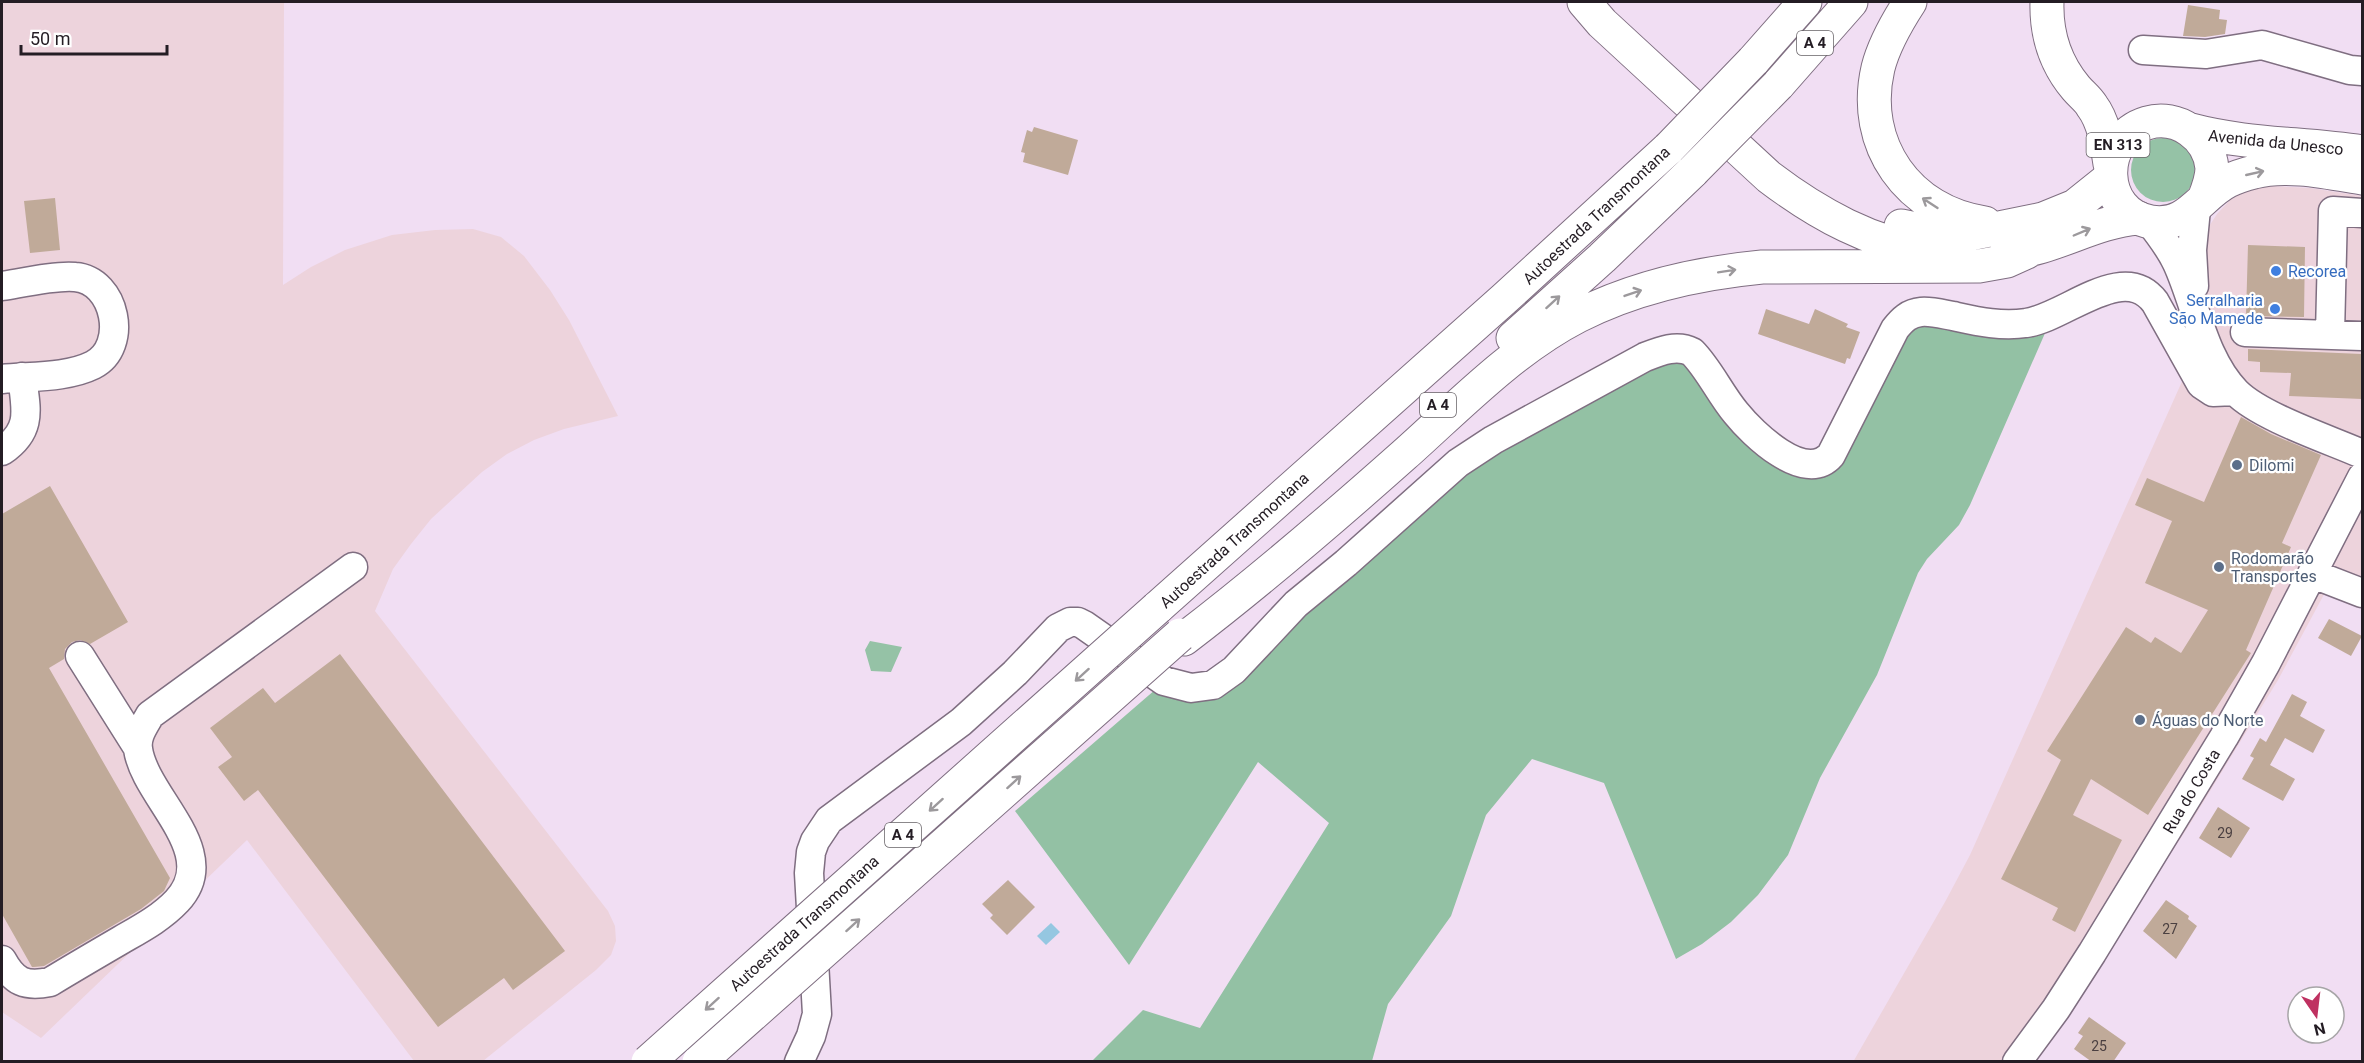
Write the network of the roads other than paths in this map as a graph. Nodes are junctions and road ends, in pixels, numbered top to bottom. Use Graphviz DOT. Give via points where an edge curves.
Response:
graph roads {
  1 [pos="1584,2"];
  2 [pos="1608,2"];
  3 [pos="1784,2"];
  4 [pos="1805,2"];
  5 [pos="1851,2"];
  6 [pos="1910,2"];
  7 [pos="2047,2"];
  8 [pos="2144,50"];
  9 [pos="1748,56"];
  10 [pos="2362,71"];
  11 [pos="2093,107"];
  12 [pos="2154,121"];
  13 [pos="2190,130"];
  14 [pos="2362,152"];
  15 [pos="2110,171"];
  16 [pos="2362,178"];
  17 [pos="2200,204"];
  18 [pos="2362,213"];
  19 [pos="2144,219"];
  20 [pos="2026,237"];
  21 [pos="2,286"];
  22 [pos="2197,315"];
  23 [pos="2245,332"];
  24 [pos="2330,334"];
  25 [pos="2362,336"];
  26 [pos="12,377"];
  27 [pos="2235,391"];
  28 [pos="2,451"];
  29 [pos="2362,454"];
  30 [pos="2362,477"];
  31 [pos="353,567"];
  32 [pos="2313,574"];
  33 [pos="2362,593"];
  34 [pos="1182,637"];
  35 [pos="80,656"];
  36 [pos="138,748"];
  37 [pos="2,960"];
  38 [pos="648,1062"];
  39 [pos="699,1062"];
  40 [pos="799,1062"];
  41 [pos="2017,1062"];
  1 -- 20 [label="main road" via="1769,177 1822,215 1861,234 1915,251 1968,255"];
  2 -- 20 [label="main road" via="1760,146 1831,198 1872,218 1911,229"];
  3 -- 9 [label="main road"];
  4 -- 9 [label="main road, Autoestrada Transmontana / A 4"];
  34 -- 5 [label="main road, Autoestrada Transmontana / A 4, one-way, bridge" via="1602,258 1778,85"];
  20 -- 6 [label="main road, one-way" via="2002,224 1973,221 1940,209 1914,191 1892,163 1878,129 1874,94 1883,53"];
  7 -- 11 [label="main road, EN 313" via="2054,52"];
  8 -- 10 [label="street" via="2206,54 2262,45"];
  9 -- 38 [label="main road, Autoestrada Transmontana / A 4, one-way, bridge" via="1556,253"];
  11 -- 12 [label="main road, EN 313" via="2119,117"];
  11 -- 15 [label="main road, EN 313" via="2106,137"];
  12 -- 13 [label="main road, EN 313" via="2173,122"];
  12 -- 15 [label="main road, EN 313" via="2125,135 2115,148"];
  13 -- 14 [label="main road, Avenida da Unesco / EN 313" via="2248,141"];
  13 -- 17 [label="main road" via="2209,154 2212,169"];
  15 -- 19 [label="main road, EN 313" via="2115,194 2124,208"];
  15 -- 20 [label="main road" via="2075,206"];
  17 -- 16 [label="main road, Avenida da Unesco, one-way" via="2228,181 2256,171 2312,171"];
  17 -- 19 [label="main road" via="2173,221"];
  17 -- 22 [label="street" via="2192,260"];
  18 -- 24 [label="street" via="2333,211"];
  20 -- 19 [label="main road, one-way" via="2058,242 2100,225"];
  19 -- 22 [label="street" via="2174,256"];
  34 -- 20 [label="main road, one-way" via="1289,557 1497,372 1543,337 1593,309 1648,288 1762,267 1998,263"];
  21 -- 26 [label="street" via="76,276 105,294 114,320 108,350 96,364 80,370"];
  22 -- 27 [label="street" via="2214,361"];
  23 -- 24 [label="street"];
  24 -- 25 [label="street"];
  26 -- 28 [label="street" via="26,422 16,439"];
  27 -- 29 [label="street" via="2270,414"];
  27 -- 40 [label="street" via="2213,392 2201,384 2155,302 2134,287 2115,287 2051,317 2023,324 1986,323 1921,312 1903,319 1895,329 1831,455 1809,465 1788,458 1751,429 1692,352 1667,349 1645,357 1467,456 1296,604 1234,670 1213,685 1191,688 1164,681 1081,623 1066,623 1053,631 1015,673 961,722 840,811 821,830 811,852 809,873 817,1014"];
  30 -- 32 [label="street, Rua do Costa"];
  31 -- 36 [label="street" via="150,715 140,731"];
  32 -- 33 [label="street"];
  32 -- 41 [label="street, Rua do Costa" via="2171,825 2056,1010"];
  39 -- 34 [label="main road, Autoestrada Transmontana / A 4, one-way, bridge" via="1124,684"];
  35 -- 36 [label="street"];
  36 -- 37 [label="street" via="186,842 192,862 189,883 177,901 148,924 50,982 33,986 22,982 9,974"];
}
